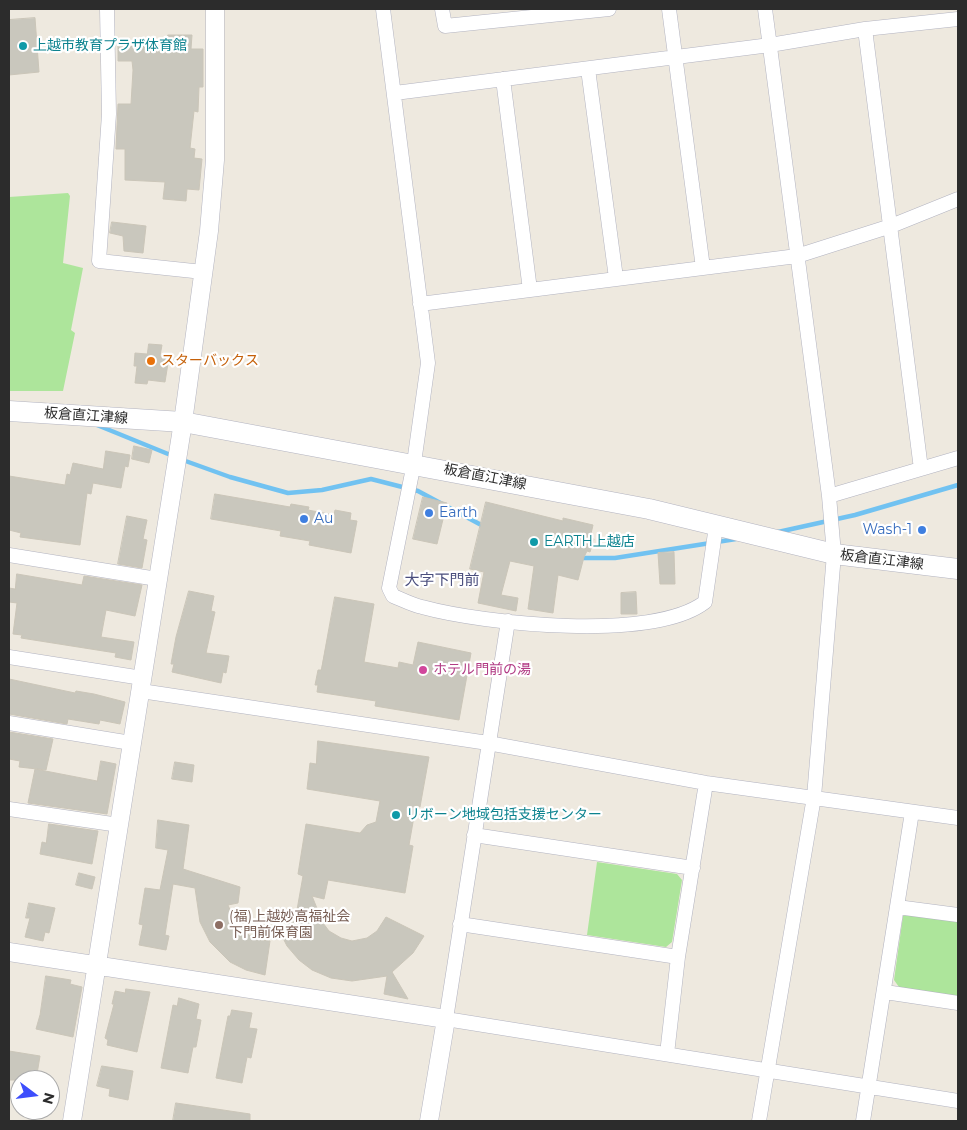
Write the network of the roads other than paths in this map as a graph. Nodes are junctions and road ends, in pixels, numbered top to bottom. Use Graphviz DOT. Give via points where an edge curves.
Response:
graph roads {
  1 [pos="107,9"];
  2 [pos="215,9"];
  3 [pos="383,9"];
  4 [pos="442,9"];
  5 [pos="609,9"];
  6 [pos="669,9"];
  7 [pos="765,9"];
  8 [pos="958,19"];
  9 [pos="865,29"];
  10 [pos="770,45"];
  11 [pos="674,58"];
  12 [pos="588,68"];
  13 [pos="503,79"];
  14 [pos="395,93"];
  15 [pos="958,199"];
  16 [pos="891,226"];
  17 [pos="797,256"];
  18 [pos="703,268"];
  19 [pos="203,272"];
  20 [pos="616,278"];
  21 [pos="530,290"];
  22 [pos="420,304"];
  23 [pos="9,411"];
  24 [pos="183,422"];
  25 [pos="958,458"];
  26 [pos="414,463"];
  27 [pos="921,469"];
  28 [pos="829,496"];
  29 [pos="716,526"];
  30 [pos="834,554"];
  31 [pos="9,555"];
  32 [pos="958,569"];
  33 [pos="157,579"];
  34 [pos="508,621"];
  35 [pos="9,657"];
  36 [pos="141,685"];
  37 [pos="9,723"];
  38 [pos="131,743"];
  39 [pos="488,743"];
  40 [pos="706,784"];
  41 [pos="814,797"];
  42 [pos="9,809"];
  43 [pos="912,812"];
  44 [pos="958,818"];
  45 [pos="119,825"];
  46 [pos="474,835"];
  47 [pos="693,868"];
  48 [pos="897,907"];
  49 [pos="958,915"];
  50 [pos="460,924"];
  51 [pos="9,952"];
  52 [pos="678,957"];
  53 [pos="96,967"];
  54 [pos="885,992"];
  55 [pos="958,1003"];
  56 [pos="446,1019"];
  57 [pos="667,1054"];
  58 [pos="767,1070"];
  59 [pos="868,1085"];
  60 [pos="958,1102"];
  61 [pos="72,1121"];
  62 [pos="428,1121"];
  63 [pos="759,1121"];
  64 [pos="863,1121"];
  1 -- 19 [label="street" via="109,114 99,261"];
  2 -- 19 [label="street" via="215,160"];
  3 -- 14 [label="street"];
  4 -- 5 [label="street" via="445,26"];
  6 -- 11 [label="street"];
  7 -- 10 [label="street"];
  8 -- 9 [label="street"];
  9 -- 10 [label="street"];
  9 -- 16 [label="street"];
  10 -- 11 [label="street"];
  10 -- 17 [label="street"];
  11 -- 12 [label="street"];
  11 -- 18 [label="street"];
  12 -- 13 [label="street"];
  12 -- 20 [label="street"];
  13 -- 14 [label="street"];
  13 -- 21 [label="street"];
  14 -- 22 [label="street"];
  15 -- 16 [label="street"];
  16 -- 17 [label="street"];
  16 -- 27 [label="street"];
  17 -- 18 [label="street"];
  17 -- 28 [label="street"];
  18 -- 20 [label="street"];
  19 -- 24 [label="street"];
  20 -- 21 [label="street"];
  21 -- 22 [label="street"];
  22 -- 26 [label="street" via="428,363"];
  23 -- 24 [label="main road, 板倉直江津線"];
  24 -- 26 [label="main road, 板倉直江津線"];
  24 -- 33 [label="street"];
  25 -- 27 [label="street"];
  26 -- 29 [label="main road, 板倉直江津線" via="649,509"];
  26 -- 34 [label="street" via="389,588 393,596 420,607 456,615"];
  27 -- 28 [label="street"];
  28 -- 30 [label="street"];
  29 -- 30 [label="main road, 板倉直江津線"];
  29 -- 34 [label="street" via="705,602 694,611 659,622 608,627"];
  30 -- 32 [label="main road, 板倉直江津線"];
  30 -- 41 [label="street"];
  31 -- 33 [label="street"];
  33 -- 36 [label="street"];
  34 -- 39 [label="street"];
  35 -- 36 [label="street"];
  36 -- 38 [label="street"];
  36 -- 39 [label="street"];
  37 -- 38 [label="street"];
  38 -- 45 [label="street"];
  39 -- 40 [label="street"];
  39 -- 46 [label="street"];
  40 -- 41 [label="street"];
  40 -- 47 [label="street"];
  41 -- 43 [label="street"];
  41 -- 58 [label="street"];
  42 -- 45 [label="street"];
  43 -- 44 [label="street"];
  43 -- 48 [label="street"];
  45 -- 53 [label="street"];
  46 -- 47 [label="street"];
  46 -- 50 [label="street"];
  47 -- 52 [label="street"];
  48 -- 49 [label="street"];
  48 -- 54 [label="street"];
  50 -- 52 [label="street"];
  50 -- 56 [label="street"];
  51 -- 53 [label="street"];
  52 -- 57 [label="street"];
  53 -- 56 [label="street"];
  53 -- 61 [label="street"];
  54 -- 55 [label="street"];
  54 -- 59 [label="street"];
  56 -- 57 [label="street"];
  56 -- 62 [label="street"];
  57 -- 58 [label="street"];
  58 -- 59 [label="street"];
  58 -- 63 [label="street"];
  59 -- 60 [label="street"];
  59 -- 64 [label="street"];
}
